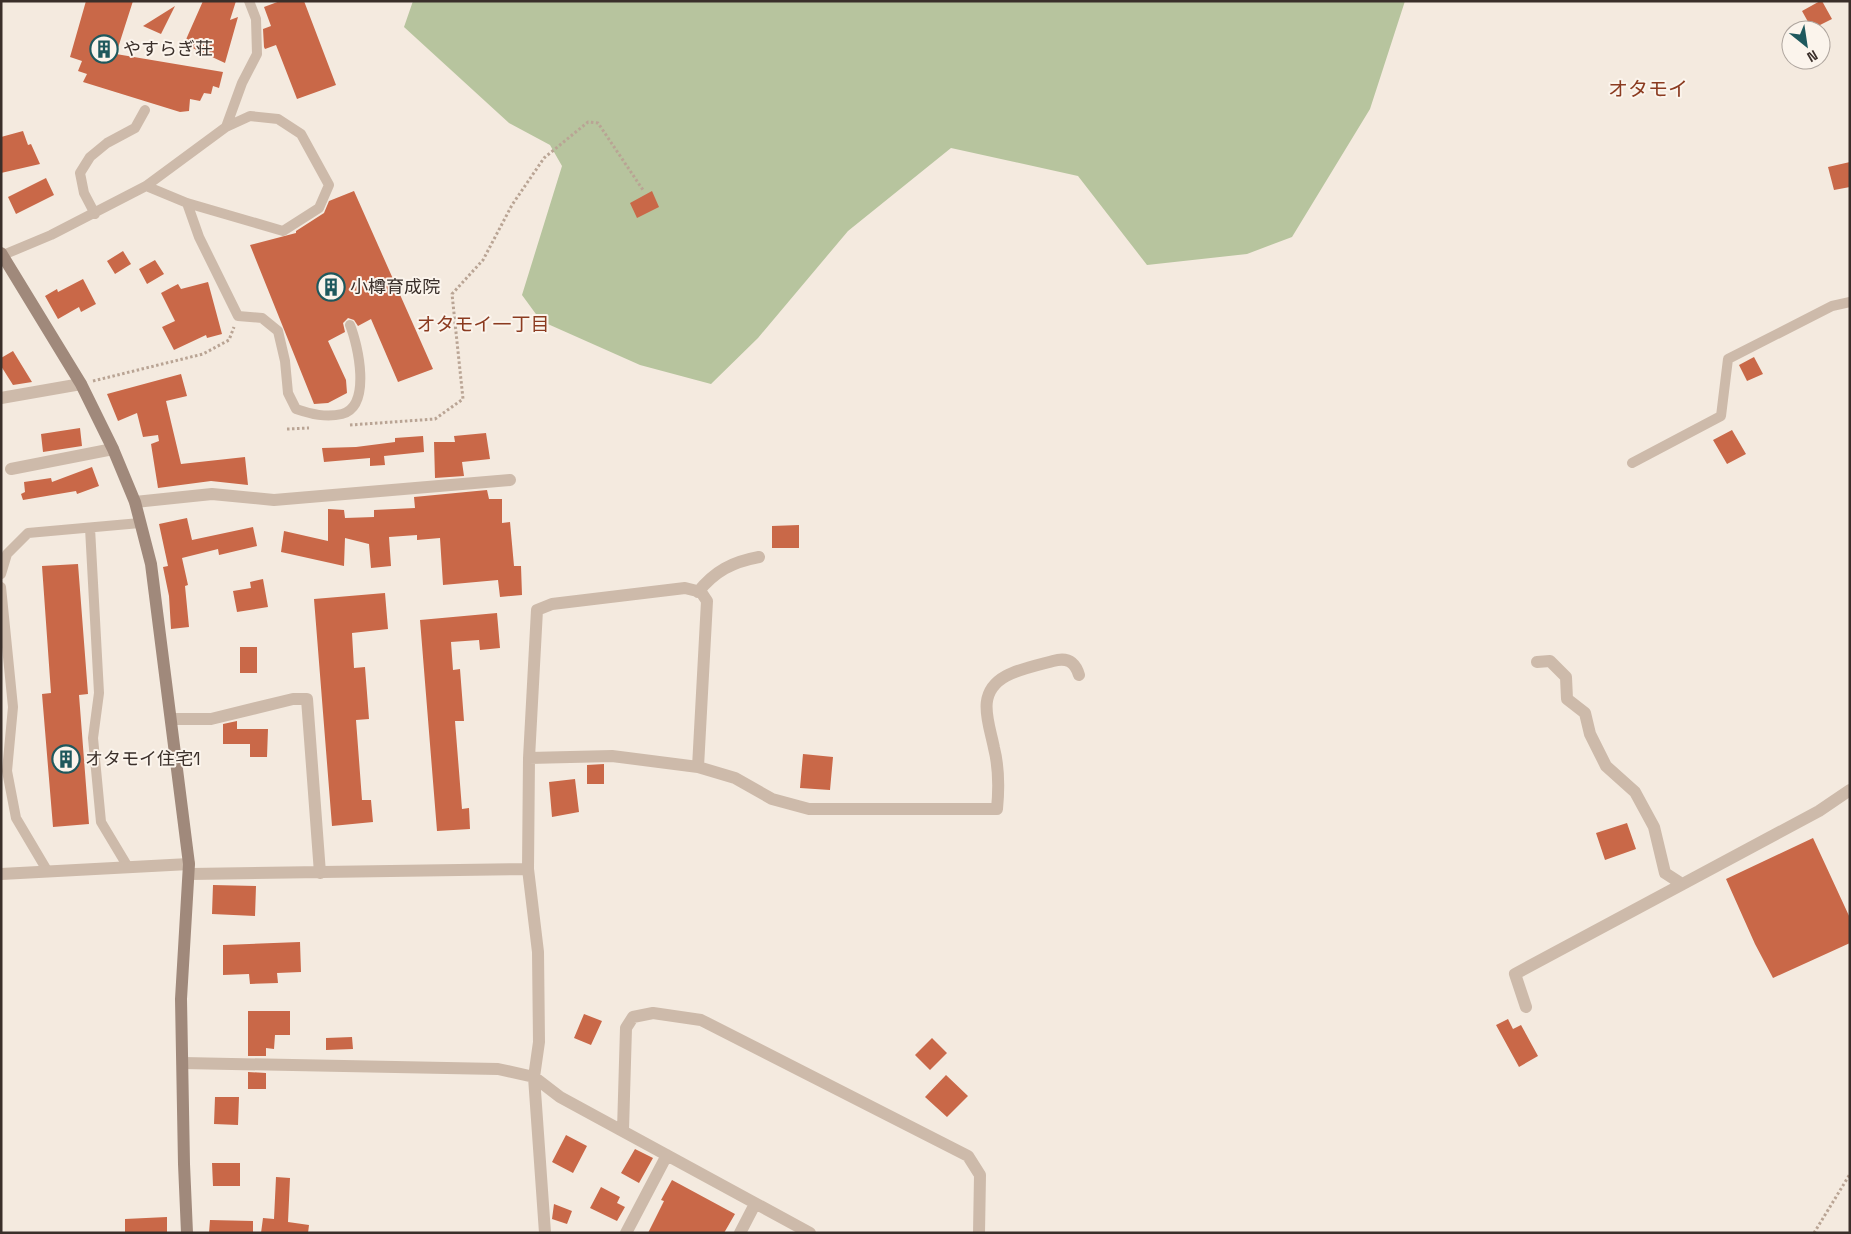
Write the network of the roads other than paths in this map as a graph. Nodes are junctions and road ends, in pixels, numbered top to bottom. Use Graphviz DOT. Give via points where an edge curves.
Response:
graph roads {
  1 [pos="249,1"];
  2 [pos="145,110"];
  3 [pos="226,127"];
  4 [pos="146,186"];
  5 [pos="187,203"];
  6 [pos="95,214"];
  7 [pos="2,254"];
  8 [pos="1850,302"];
  9 [pos="350,325"];
  10 [pos="80,384"];
  11 [pos="1,398"];
  12 [pos="113,449"];
  13 [pos="1632,464"];
  14 [pos="11,469"];
  15 [pos="510,480"];
  16 [pos="134,502"];
  17 [pos="140,523"];
  18 [pos="90,528"];
  19 [pos="759,557"];
  20 [pos="1,574"];
  21 [pos="1,587"];
  22 [pos="698,592"];
  23 [pos="1537,662"];
  24 [pos="1079,675"];
  25 [pos="171,719"];
  26 [pos="529,758"];
  27 [pos="698,768"];
  28 [pos="1850,790"];
  29 [pos="128,867"];
  30 [pos="189,869"];
  31 [pos="528,869"];
  32 [pos="48,872"];
  33 [pos="320,873"];
  34 [pos="1,874"];
  35 [pos="1682,884"];
  36 [pos="1526,1007"];
  37 [pos="183,1063"];
  38 [pos="534,1077"];
  39 [pos="623,1130"];
  40 [pos="667,1155"];
  41 [pos="755,1204"];
  42 [pos="187,1233"];
  43 [pos="545,1233"];
  44 [pos="626,1233"];
  45 [pos="740,1233"];
  46 [pos="810,1233"];
  47 [pos="979,1233"];
  1 -- 3 [label="lane" via="256,19 257,54"];
  2 -- 6 [label="lane" via="135,128 107,143 90,157 80,173 84,192"];
  3 -- 4 [label="lane"];
  3 -- 5 [label="lane" via="250,116 278,120 301,134 329,185 319,208 283,231"];
  4 -- 5 [label="lane"];
  4 -- 6 [label="lane"];
  5 -- 9 [label="lane" via="199,237 238,316 262,318 278,331 288,393 296,409 318,416 343,414 352,408 360,390 358,345"];
  6 -- 7 [label="lane"];
  7 -- 10 [label="street"];
  8 -- 13 [label="lane" via="1832,306 1728,359 1721,416"];
  10 -- 11 [label="street"];
  10 -- 12 [label="street"];
  12 -- 14 [label="street"];
  12 -- 16 [label="street"];
  15 -- 16 [label="street" via="274,500 212,494"];
  16 -- 17 [label="street"];
  17 -- 18 [label="lane"];
  17 -- 25 [label="street" via="151,564"];
  18 -- 20 [label="lane" via="28,533 7,554"];
  18 -- 29 [label="lane" via="99,693 93,738 101,822"];
  19 -- 22 [label="street" via="711,576"];
  21 -- 32 [label="lane" via="13,707 7,771 16,818"];
  22 -- 26 [label="street" via="685,588 552,604 537,610"];
  22 -- 27 [label="street" via="707,601"];
  23 -- 35 [label="street" via="1550,661 1566,677 1567,699 1585,713 1590,734 1606,766 1635,792 1654,827 1665,873"];
  24 -- 27 [label="street" via="1076,665 1069,660 1056,660 1006,676 994,686 985,704 999,789 997,809 809,809 772,799 735,778"];
  25 -- 30 [label="street"];
  25 -- 33 [label="street" via="211,719 293,699 307,699"];
  26 -- 27 [label="street" via="612,756"];
  26 -- 31 [label="street"];
  28 -- 35 [label="street"];
  29 -- 30 [label="street"];
  29 -- 32 [label="street"];
  30 -- 33 [label="street"];
  30 -- 37 [label="street" via="181,999"];
  31 -- 33 [label="street"];
  31 -- 38 [label="street" via="538,952 539,1042"];
  32 -- 34 [label="street"];
  35 -- 36 [label="street" via="1515,974"];
  37 -- 38 [label="street" via="498,1068"];
  37 -- 42 [label="street"];
  38 -- 39 [label="street" via="560,1097"];
  38 -- 43 [label="street"];
  39 -- 40 [label="street"];
  39 -- 47 [label="street" via="626,1028 633,1017 653,1013 701,1020 968,1156 980,1176"];
  40 -- 41 [label="street"];
  40 -- 44 [label="street"];
  41 -- 45 [label="street"];
  41 -- 46 [label="street"];
}
